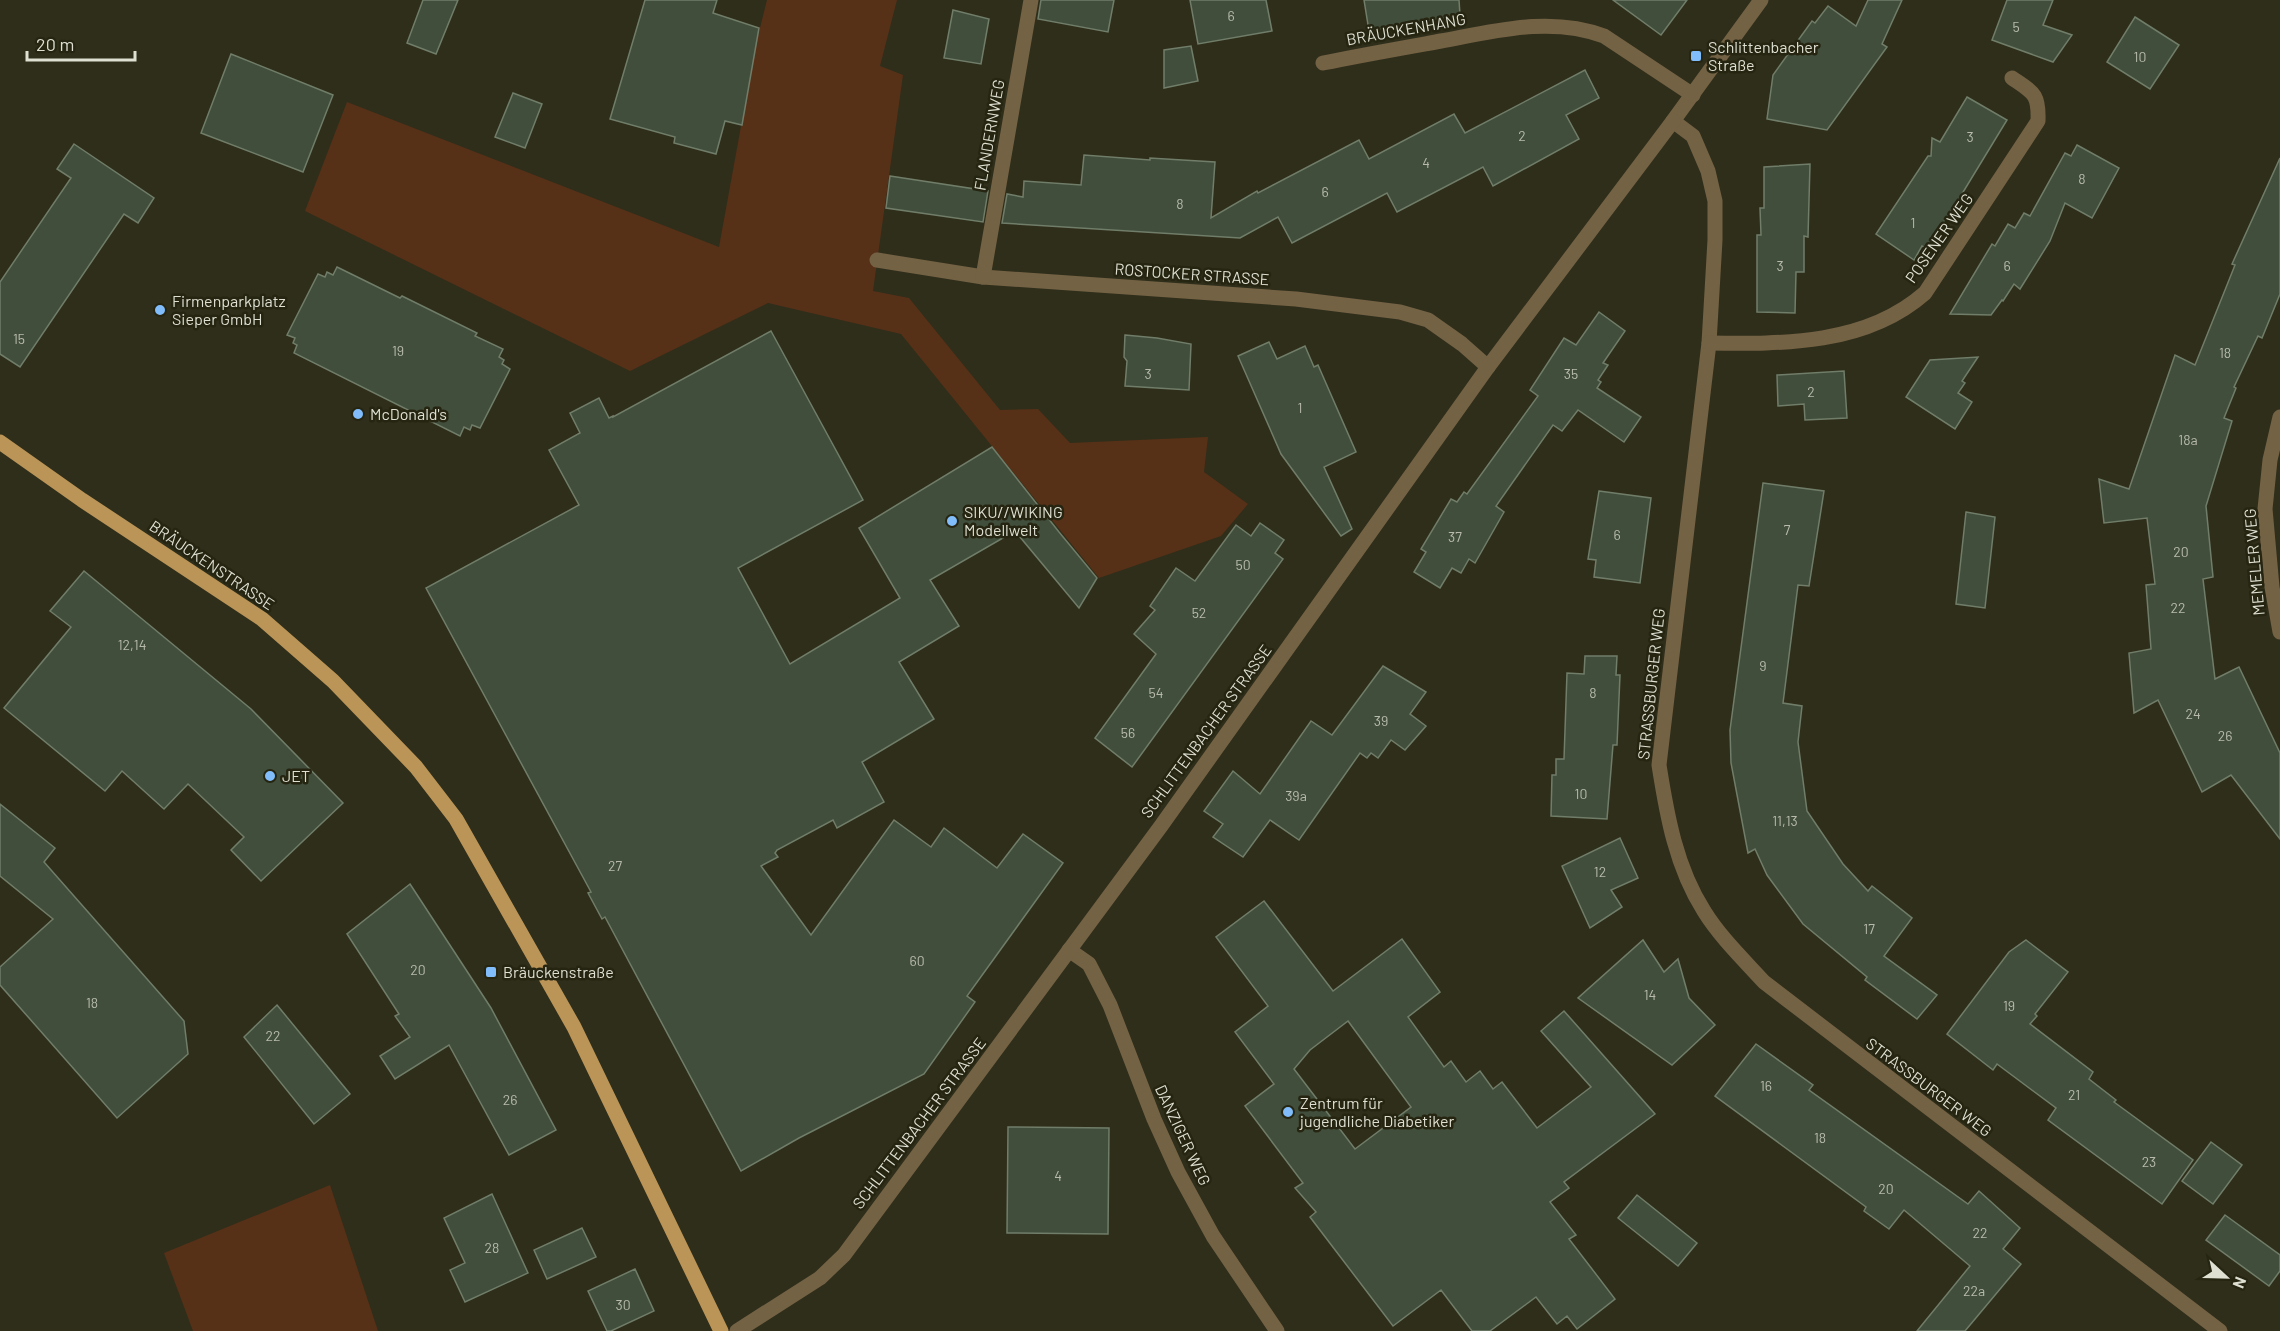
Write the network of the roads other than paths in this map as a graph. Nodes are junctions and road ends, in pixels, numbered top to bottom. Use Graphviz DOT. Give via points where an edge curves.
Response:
graph roads {
  1 [pos="1030,0"];
  2 [pos="1761,0"];
  3 [pos="1323,63"];
  4 [pos="2012,78"];
  5 [pos="1693,95"];
  6 [pos="1673,121"];
  7 [pos="876,260"];
  8 [pos="983,277"];
  9 [pos="1709,343"];
  10 [pos="1488,367"];
  11 [pos="2280,417"];
  12 [pos="0,442"];
  13 [pos="2280,632"];
  14 [pos="1069,950"];
  15 [pos="721,1331"];
  16 [pos="737,1331"];
  17 [pos="1277,1331"];
  18 [pos="2220,1331"];
  1 -- 8 [label="street, FLANDERNWEG"];
  2 -- 5 [label="street"];
  3 -- 5 [label="street, BRÄUCKENHANG" via="1516,27 1559,26 1604,36"];
  4 -- 9 [label="street, POSENER WEG" via="2034,93 2038,121 1944,266 1909,308 1879,324 1833,337"];
  5 -- 6 [label="street"];
  6 -- 9 [label="street, STRASSBURGER WEG" via="1693,136 1715,201"];
  6 -- 10 [label="street, SCHLITTENBACHER STRASSE"];
  7 -- 8 [label="street, ROSTOCKER STRASSE"];
  8 -- 10 [label="street, ROSTOCKER STRASSE" via="1296,299 1400,312 1428,320"];
  9 -- 18 [label="street, STRASSBURGER WEG" via="1659,765 1669,826 1680,862 1704,911 1764,982"];
  10 -- 14 [label="street, SCHLITTENBACHER STRASSE"];
  11 -- 13 [label="street, MEMELER WEG" via="2265,509"];
  12 -- 15 [label="main road, BRÄUCKENSTRASSE" via="262,619 333,681 416,766 456,819 574,1027"];
  14 -- 16 [label="street, SCHLITTENBACHER STRASSE" via="844,1255 820,1278"];
  14 -- 17 [label="street, DANZIGER WEG" via="1089,964 1110,1005 1178,1172 1213,1236"];
}
